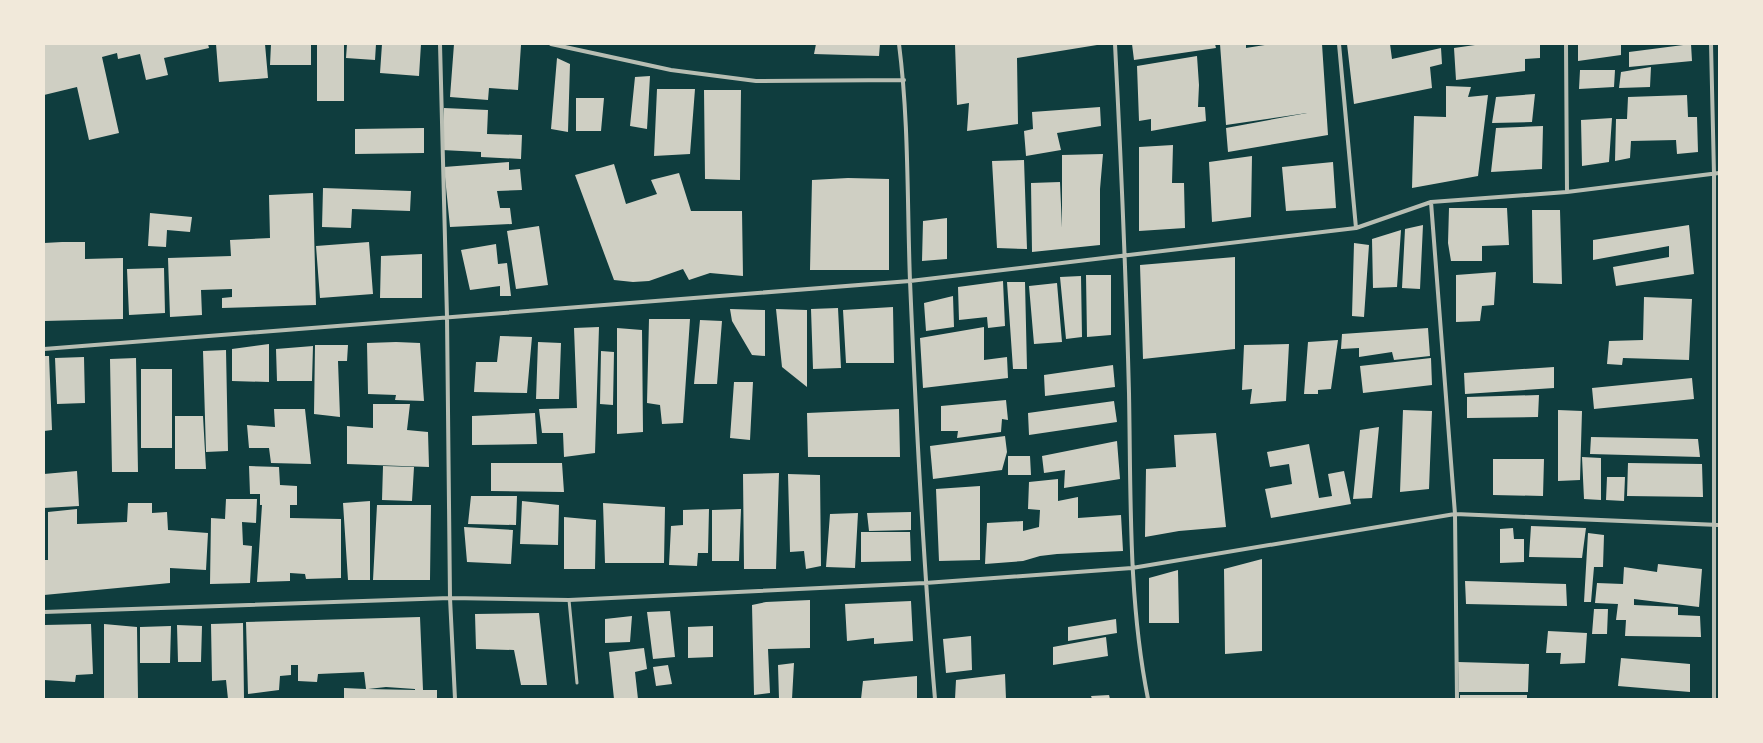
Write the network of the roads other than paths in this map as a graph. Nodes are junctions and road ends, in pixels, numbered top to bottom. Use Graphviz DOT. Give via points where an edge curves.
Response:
graph roads {
  1 [pos="440,44"];
  2 [pos="551,44"];
  3 [pos="900,44"];
  4 [pos="1115,44"];
  5 [pos="1339,44"];
  6 [pos="1566,44"];
  7 [pos="1710,44"];
  8 [pos="904,80"];
  9 [pos="1717,174"];
  10 [pos="1568,192"];
  11 [pos="1431,202"];
  12 [pos="1356,228"];
  13 [pos="1126,255"];
  14 [pos="910,281"];
  15 [pos="447,317"];
  16 [pos="44,348"];
  17 [pos="1455,514"];
  18 [pos="1717,525"];
  19 [pos="1132,568"];
  20 [pos="925,583"];
  21 [pos="450,598"];
  22 [pos="568,600"];
  23 [pos="44,612"];
  24 [pos="577,683"];
  25 [pos="454,699"];
  26 [pos="935,699"];
  27 [pos="1148,699"];
  28 [pos="1457,699"];
  29 [pos="1714,699"];
  1 -- 15 [label="street"];
  2 -- 8 [label="street" via="671,70 756,80"];
  3 -- 8 [label="street"];
  4 -- 13 [label="street"];
  5 -- 12 [label="street"];
  6 -- 10 [label="street"];
  7 -- 9 [label="street"];
  8 -- 14 [label="street"];
  9 -- 10 [label="street"];
  9 -- 18 [label="street"];
  10 -- 11 [label="street"];
  11 -- 12 [label="street"];
  11 -- 17 [label="street"];
  12 -- 13 [label="street"];
  13 -- 14 [label="street"];
  13 -- 19 [label="street"];
  14 -- 15 [label="street"];
  14 -- 20 [label="street"];
  15 -- 16 [label="street"];
  15 -- 21 [label="street"];
  17 -- 18 [label="street"];
  17 -- 19 [label="street"];
  17 -- 28 [label="street"];
  18 -- 29 [label="street"];
  19 -- 20 [label="street"];
  19 -- 27 [label="street" via="1142,668"];
  20 -- 22 [label="street"];
  20 -- 26 [label="street"];
  21 -- 22 [label="street"];
  21 -- 23 [label="street"];
  21 -- 25 [label="street"];
  22 -- 24 [label="lane"];
}
